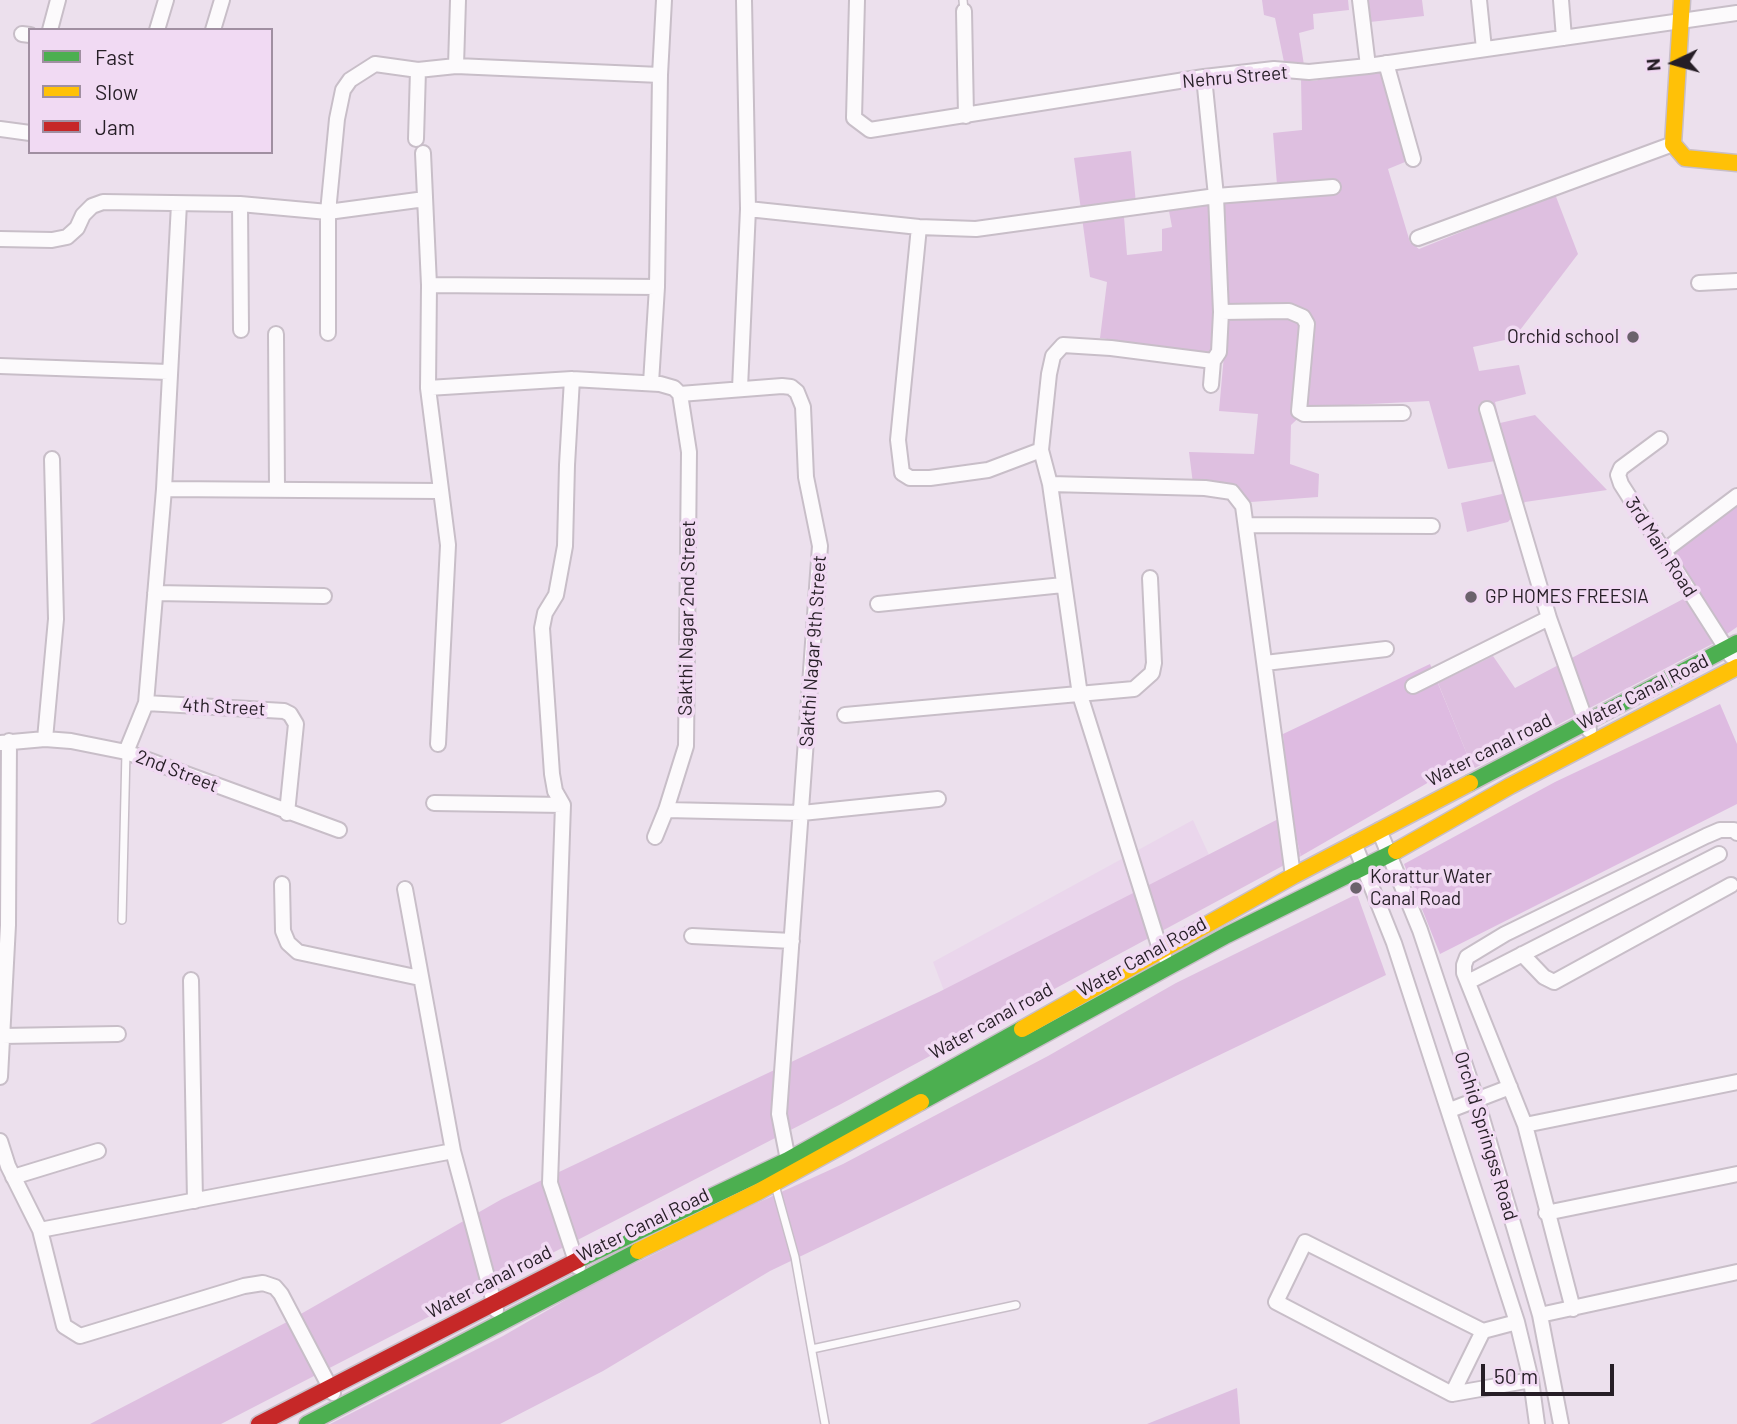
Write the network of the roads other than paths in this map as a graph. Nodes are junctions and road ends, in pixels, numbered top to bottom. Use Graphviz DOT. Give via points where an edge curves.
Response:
graph roads {
  1 [pos="58,0"];
  2 [pos="166,0"];
  3 [pos="222,0"];
  4 [pos="458,0"];
  5 [pos="664,0"];
  6 [pos="744,0"];
  7 [pos="857,0"];
  8 [pos="1360,0"];
  9 [pos="1479,0"];
  10 [pos="1561,0"];
  11 [pos="1682,0"];
  12 [pos="963,5"];
  13 [pos="1737,13"];
  14 [pos="1682,21"];
  15 [pos="51,28"];
  16 [pos="158,28"];
  17 [pos="214,28"];
  18 [pos="1564,38"];
  19 [pos="1484,49"];
  20 [pos="1386,63"];
  21 [pos="456,66"];
  22 [pos="1368,66"];
  23 [pos="418,70"];
  24 [pos="660,75"];
  25 [pos="1204,78"];
  26 [pos="966,116"];
  27 [pos="0,128"];
  28 [pos="28,133"];
  29 [pos="416,139"];
  30 [pos="1673,144"];
  31 [pos="423,153"];
  32 [pos="1413,159"];
  33 [pos="1737,163"];
  34 [pos="1333,187"];
  35 [pos="1216,196"];
  36 [pos="425,200"];
  37 [pos="179,204"];
  38 [pos="240,204"];
  39 [pos="747,209"];
  40 [pos="328,212"];
  41 [pos="919,227"];
  42 [pos="1418,238"];
  43 [pos="0,239"];
  44 [pos="1737,281"];
  45 [pos="1699,283"];
  46 [pos="429,285"];
  47 [pos="657,287"];
  48 [pos="1221,312"];
  49 [pos="241,330"];
  50 [pos="328,333"];
  51 [pos="276,334"];
  52 [pos="1213,361"];
  53 [pos="0,366"];
  54 [pos="168,372"];
  55 [pos="572,379"];
  56 [pos="651,383"];
  57 [pos="1211,385"];
  58 [pos="428,388"];
  59 [pos="740,388"];
  60 [pos="680,394"];
  61 [pos="1487,409"];
  62 [pos="1403,414"];
  63 [pos="1660,439"];
  64 [pos="1041,450"];
  65 [pos="52,459"];
  66 [pos="1050,484"];
  67 [pos="164,489"];
  68 [pos="277,490"];
  69 [pos="439,491"];
  70 [pos="1737,496"];
  71 [pos="1247,526"];
  72 [pos="1432,526"];
  73 [pos="1664,551"];
  74 [pos="1150,578"];
  75 [pos="1063,585"];
  76 [pos="155,593"];
  77 [pos="324,596"];
  78 [pos="878,604"];
  79 [pos="1549,618"];
  80 [pos="1732,647"];
  81 [pos="1386,649"];
  82 [pos="1265,663"];
  83 [pos="1737,666"];
  84 [pos="1413,686"];
  85 [pos="1080,695"];
  86 [pos="146,703"];
  87 [pos="845,715"];
  88 [pos="1586,724"];
  89 [pos="45,738"];
  90 [pos="1593,741"];
  91 [pos="4,742"];
  92 [pos="438,744"];
  93 [pos="126,752"];
  94 [pos="1532,752"];
  95 [pos="1539,770"];
  96 [pos="938,799"];
  97 [pos="434,803"];
  98 [pos="563,805"];
  99 [pos="666,810"];
  100 [pos="287,813"];
  101 [pos="802,813"];
  102 [pos="339,830"];
  103 [pos="1379,830"];
  104 [pos="1737,833"];
  105 [pos="655,837"];
  106 [pos="1354,843"];
  107 [pos="1719,854"];
  108 [pos="1390,855"];
  109 [pos="1363,866"];
  110 [pos="1293,876"];
  111 [pos="282,884"];
  112 [pos="1731,884"];
  113 [pos="405,889"];
  114 [pos="122,920"];
  115 [pos="4,925"];
  116 [pos="692,936"];
  117 [pos="792,941"];
  118 [pos="1160,949"];
  119 [pos="1522,954"];
  120 [pos="1171,965"];
  121 [pos="421,978"];
  122 [pos="191,980"];
  123 [pos="1468,982"];
  124 [pos="118,1034"];
  125 [pos="2,1035"];
  126 [pos="0,1077"];
  127 [pos="1737,1082"];
  128 [pos="1510,1087"];
  129 [pos="1477,1101"];
  130 [pos="1450,1110"];
  131 [pos="1525,1125"];
  132 [pos="0,1141"];
  133 [pos="453,1151"];
  134 [pos="98,1152"];
  135 [pos="788,1160"];
  136 [pos="1737,1174"];
  137 [pos="13,1177"];
  138 [pos="775,1183"];
  139 [pos="195,1201"];
  140 [pos="1546,1213"];
  141 [pos="40,1230"];
  142 [pos="576,1261"];
  143 [pos="1737,1272"];
  144 [pos="581,1279"];
  145 [pos="494,1303"];
  146 [pos="1016,1305"];
  147 [pos="1573,1309"];
  148 [pos="1540,1315"];
  149 [pos="1517,1322"];
  150 [pos="500,1325"];
  151 [pos="1483,1331"];
  152 [pos="811,1349"];
  153 [pos="1531,1380"];
  154 [pos="330,1387"];
  155 [pos="1452,1394"];
  156 [pos="340,1407"];
  157 [pos="259,1424"];
  158 [pos="307,1424"];
  159 [pos="825,1424"];
  160 [pos="1537,1424"];
  161 [pos="1561,1424"];
  1 -- 15 [label="street"];
  2 -- 16 [label="street"];
  3 -- 17 [label="street"];
  4 -- 21 [label="street"];
  5 -- 24 [label="street"];
  6 -- 39 [label="street"];
  7 -- 26 [label="street, Nehru Street" via="854,118 870,130"];
  8 -- 22 [label="street"];
  9 -- 19 [label="street"];
  10 -- 18 [label="street"];
  11 -- 14 [label="main road"];
  12 -- 26 [label="street"];
  13 -- 14 [label="street, Nehru Street"];
  14 -- 18 [label="street, Nehru Street"];
  14 -- 30 [label="main road"];
  18 -- 19 [label="street, Nehru Street"];
  19 -- 20 [label="street, Nehru Street"];
  20 -- 22 [label="street, Nehru Street"];
  20 -- 32 [label="street"];
  21 -- 23 [label="street"];
  21 -- 24 [label="street"];
  22 -- 25 [label="street, Nehru Street" via="1309,72 1274,69"];
  23 -- 29 [label="street"];
  23 -- 40 [label="street" via="375,64 342,90"];
  24 -- 47 [label="street"];
  25 -- 26 [label="street, Nehru Street"];
  25 -- 35 [label="street"];
  27 -- 28 [label="street"];
  30 -- 33 [label="main road" via="1685,158"];
  30 -- 42 [label="street"];
  31 -- 36 [label="street"];
  34 -- 35 [label="street"];
  35 -- 41 [label="street" via="976,229"];
  35 -- 48 [label="street"];
  36 -- 40 [label="street"];
  36 -- 46 [label="street"];
  37 -- 38 [label="street"];
  37 -- 43 [label="street" via="103,202 92,206 67,237"];
  37 -- 54 [label="street"];
  38 -- 40 [label="street"];
  38 -- 49 [label="street"];
  39 -- 41 [label="street"];
  39 -- 59 [label="street"];
  40 -- 50 [label="street"];
  41 -- 64 [label="street" via="898,440 902,473 929,478 988,470"];
  44 -- 45 [label="street"];
  46 -- 47 [label="street"];
  46 -- 58 [label="street"];
  47 -- 56 [label="street"];
  48 -- 52 [label="street" via="1219,352"];
  48 -- 62 [label="street" via="1289,311 1303,317 1307,324 1299,411 1304,414"];
  51 -- 68 [label="street"];
  52 -- 57 [label="street"];
  52 -- 64 [label="street" via="1063,345 1053,356 1049,374"];
  53 -- 54 [label="street"];
  54 -- 67 [label="street"];
  55 -- 56 [label="street, Sakthi Nagar 9th Street"];
  55 -- 58 [label="street, Sakthi Nagar 9th Street"];
  55 -- 98 [label="street" via="565,546 556,596 542,628 552,774"];
  56 -- 60 [label="street, Sakthi Nagar 9th Street"];
  58 -- 69 [label="street"];
  59 -- 60 [label="street, Sakthi Nagar 9th Street"];
  59 -- 101 [label="street, Sakthi Nagar 9th Street" via="790,387 803,407 806,477 820,546"];
  60 -- 99 [label="street, Sakthi Nagar 2nd Street" via="689,452 686,746"];
  61 -- 79 [label="street"];
  63 -- 73 [label="street, 3rd Main Road" via="1618,475"];
  64 -- 66 [label="street"];
  65 -- 89 [label="street" via="57,619"];
  66 -- 71 [label="street" via="1232,492 1243,506"];
  66 -- 75 [label="street"];
  67 -- 68 [label="street"];
  67 -- 76 [label="street"];
  68 -- 69 [label="street"];
  69 -- 92 [label="street" via="447,545"];
  70 -- 73 [label="street"];
  71 -- 72 [label="street"];
  71 -- 82 [label="street"];
  73 -- 80 [label="street, 3rd Main Road"];
  74 -- 85 [label="street" via="1152,673 1134,689"];
  75 -- 78 [label="street"];
  75 -- 85 [label="street"];
  76 -- 77 [label="street"];
  76 -- 86 [label="street"];
  79 -- 84 [label="street"];
  79 -- 88 [label="street"];
  80 -- 83 [label="street, 3rd Main Road"];
  80 -- 88 [label="main road, Water canal road"];
  81 -- 82 [label="street"];
  82 -- 110 [label="street"];
  83 -- 90 [label="main road, Water Canal Road"];
  85 -- 87 [label="street"];
  85 -- 118 [label="street"];
  86 -- 93 [label="street"];
  86 -- 100 [label="street, 4th Street" via="290,714 296,723"];
  88 -- 90 [label="street"];
  88 -- 94 [label="main road, Water canal road"];
  89 -- 91 [label="street, 2nd Street"];
  89 -- 93 [label="street, 2nd Street"];
  90 -- 95 [label="main road, Water Canal Road"];
  91 -- 115 [label="street"];
  93 -- 100 [label="street, 2nd Street"];
  93 -- 114 [label="lane"];
  94 -- 95 [label="main road"];
  94 -- 103 [label="main road, Water canal road"];
  95 -- 108 [label="main road, Water Canal Road"];
  96 -- 101 [label="street"];
  97 -- 98 [label="street"];
  98 -- 142 [label="street" via="550,1182"];
  99 -- 101 [label="street"];
  99 -- 105 [label="street, Sakthi Nagar 2nd Street"];
  100 -- 102 [label="street, 2nd Street"];
  101 -- 117 [label="street, Sakthi Nagar 9th Street"];
  103 -- 106 [label="main road, Water canal road"];
  103 -- 108 [label="street, Orchid Springss Road"];
  104 -- 123 [label="street" via="1720,830 1505,934 1467,957"];
  106 -- 109 [label="street, Orchid Springss Road"];
  106 -- 110 [label="main road, Water canal road"];
  107 -- 119 [label="street"];
  108 -- 109 [label="main road, Water Canal Road"];
  108 -- 129 [label="street, Orchid Springss Road"];
  109 -- 120 [label="main road, Water Canal Road"];
  109 -- 130 [label="street, Orchid Springss Road"];
  110 -- 118 [label="main road, Water canal road"];
  111 -- 121 [label="street" via="283,930 298,952"];
  112 -- 119 [label="street" via="1553,982"];
  113 -- 121 [label="street"];
  115 -- 125 [label="street"];
  116 -- 117 [label="street"];
  117 -- 135 [label="street, Sakthi Nagar 9th Street" via="779,1114"];
  118 -- 120 [label="street"];
  118 -- 135 [label="main road, Water canal road"];
  119 -- 123 [label="street"];
  120 -- 138 [label="main road, Water Canal Road"];
  121 -- 133 [label="street"];
  122 -- 139 [label="street"];
  123 -- 128 [label="street"];
  124 -- 125 [label="street"];
  125 -- 126 [label="street"];
  127 -- 131 [label="street"];
  128 -- 129 [label="street"];
  128 -- 131 [label="street"];
  129 -- 130 [label="street"];
  129 -- 148 [label="street, Orchid Springss Road"];
  130 -- 149 [label="street, Orchid Springss Road"];
  131 -- 140 [label="street"];
  132 -- 137 [label="street"];
  133 -- 139 [label="street"];
  133 -- 145 [label="street"];
  134 -- 137 [label="street"];
  135 -- 142 [label="main road, Water canal road"];
  136 -- 140 [label="street"];
  137 -- 141 [label="street"];
  138 -- 144 [label="main road, Water Canal Road"];
  138 -- 152 [label="lane"];
  139 -- 141 [label="street"];
  140 -- 147 [label="street"];
  141 -- 154 [label="street" via="64,1326 80,1336 263,1283 281,1294"];
  142 -- 144 [label="street"];
  142 -- 145 [label="main road, Water canal road"];
  143 -- 147 [label="street"];
  144 -- 150 [label="main road, Water Canal Road"];
  145 -- 150 [label="street"];
  145 -- 154 [label="main road, Water canal road"];
  146 -- 152 [label="lane"];
  147 -- 148 [label="street"];
  148 -- 161 [label="street, Orchid Springss Road"];
  149 -- 151 [label="street"];
  149 -- 153 [label="street, Orchid Springss Road"];
  150 -- 156 [label="main road, Water Canal Road"];
  151 -- 155 [label="street"];
  151 -- 155 [label="street" via="1305,1242 1276,1302"];
  152 -- 159 [label="lane"];
  153 -- 155 [label="street"];
  153 -- 160 [label="street, Orchid Springss Road"];
  154 -- 156 [label="street"];
  154 -- 157 [label="main road, Water canal road"];
  156 -- 158 [label="main road, Water Canal Road"];
}
